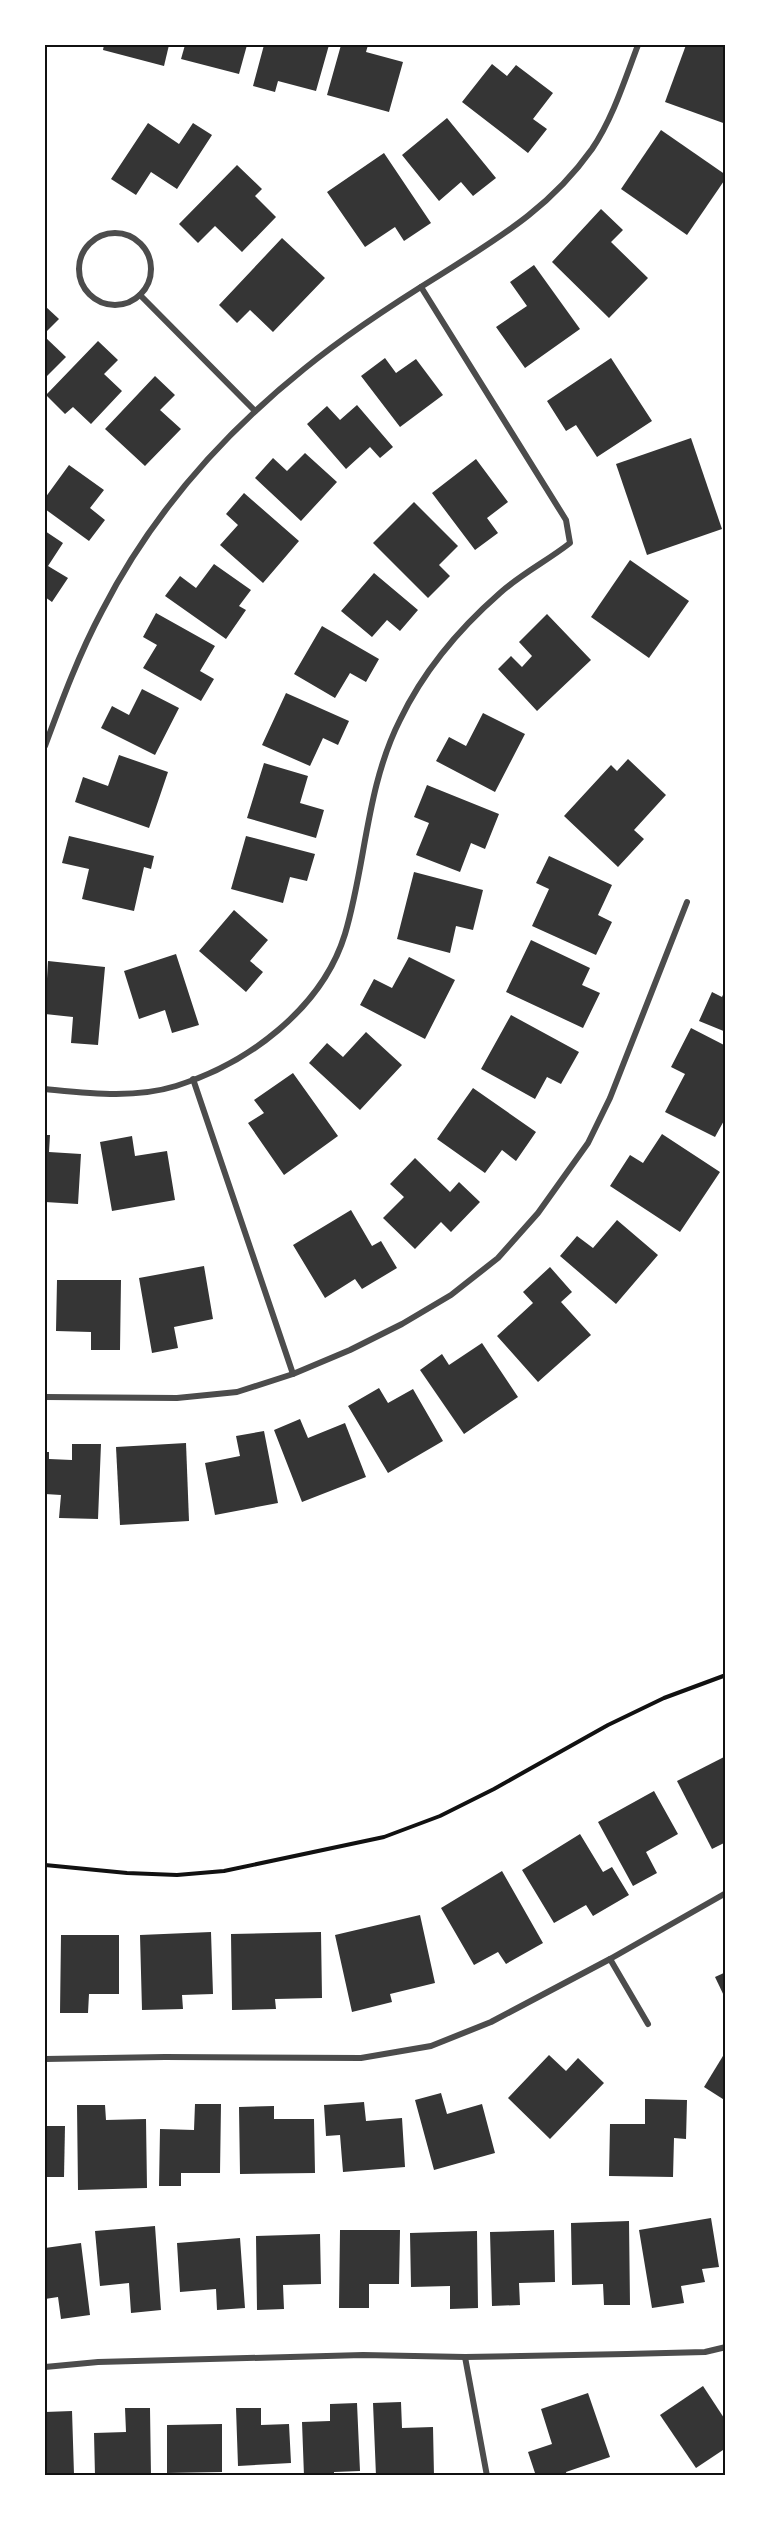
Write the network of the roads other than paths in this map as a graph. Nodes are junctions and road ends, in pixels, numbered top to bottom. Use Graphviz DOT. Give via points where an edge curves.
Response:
graph roads {
  1 [pos="638,45"];
  2 [pos="421,287"];
  3 [pos="140,295"];
  4 [pos="255,411"];
  5 [pos="45,746"];
  6 [pos="687,902"];
  7 [pos="194,1079"];
  8 [pos="45,1089"];
  9 [pos="294,1374"];
  10 [pos="45,1397"];
  11 [pos="726,1893"];
  12 [pos="610,1959"];
  13 [pos="648,2024"];
  14 [pos="45,2059"];
  15 [pos="726,2348"];
  16 [pos="465,2357"];
  17 [pos="45,2367"];
  18 [pos="487,2476"];
  1 -- 2 [label="street" via="593,147 563,185 513,229"];
  2 -- 4 [label="street" via="351,331"];
  2 -- 7 [label="street" via="566,520 570,543 501,592 464,628 426,675 400,720 388,746 366,825 344,937 326,974 304,1005 279,1028 242,1056"];
  3 -- 3 [label="street" via="147,286 150,263 138,242 117,234 95,239 81,258 79,270 86,292 95,300 118,305"];
  3 -- 4 [label="street"];
  4 -- 5 [label="street" via="167,509 132,559 102,610"];
  6 -- 9 [label="street" via="610,1098 588,1143 538,1214 498,1258 451,1295 402,1324"];
  7 -- 8 [label="street" via="149,1091 99,1094"];
  7 -- 9 [label="street"];
  9 -- 10 [label="street" via="237,1392 177,1398"];
  11 -- 12 [label="street"];
  12 -- 13 [label="street"];
  12 -- 14 [label="street" via="491,2022 419,2048 361,2058"];
  15 -- 16 [label="street" via="705,2352"];
  16 -- 17 [label="street" via="363,2355"];
  16 -- 18 [label="street"];
}
